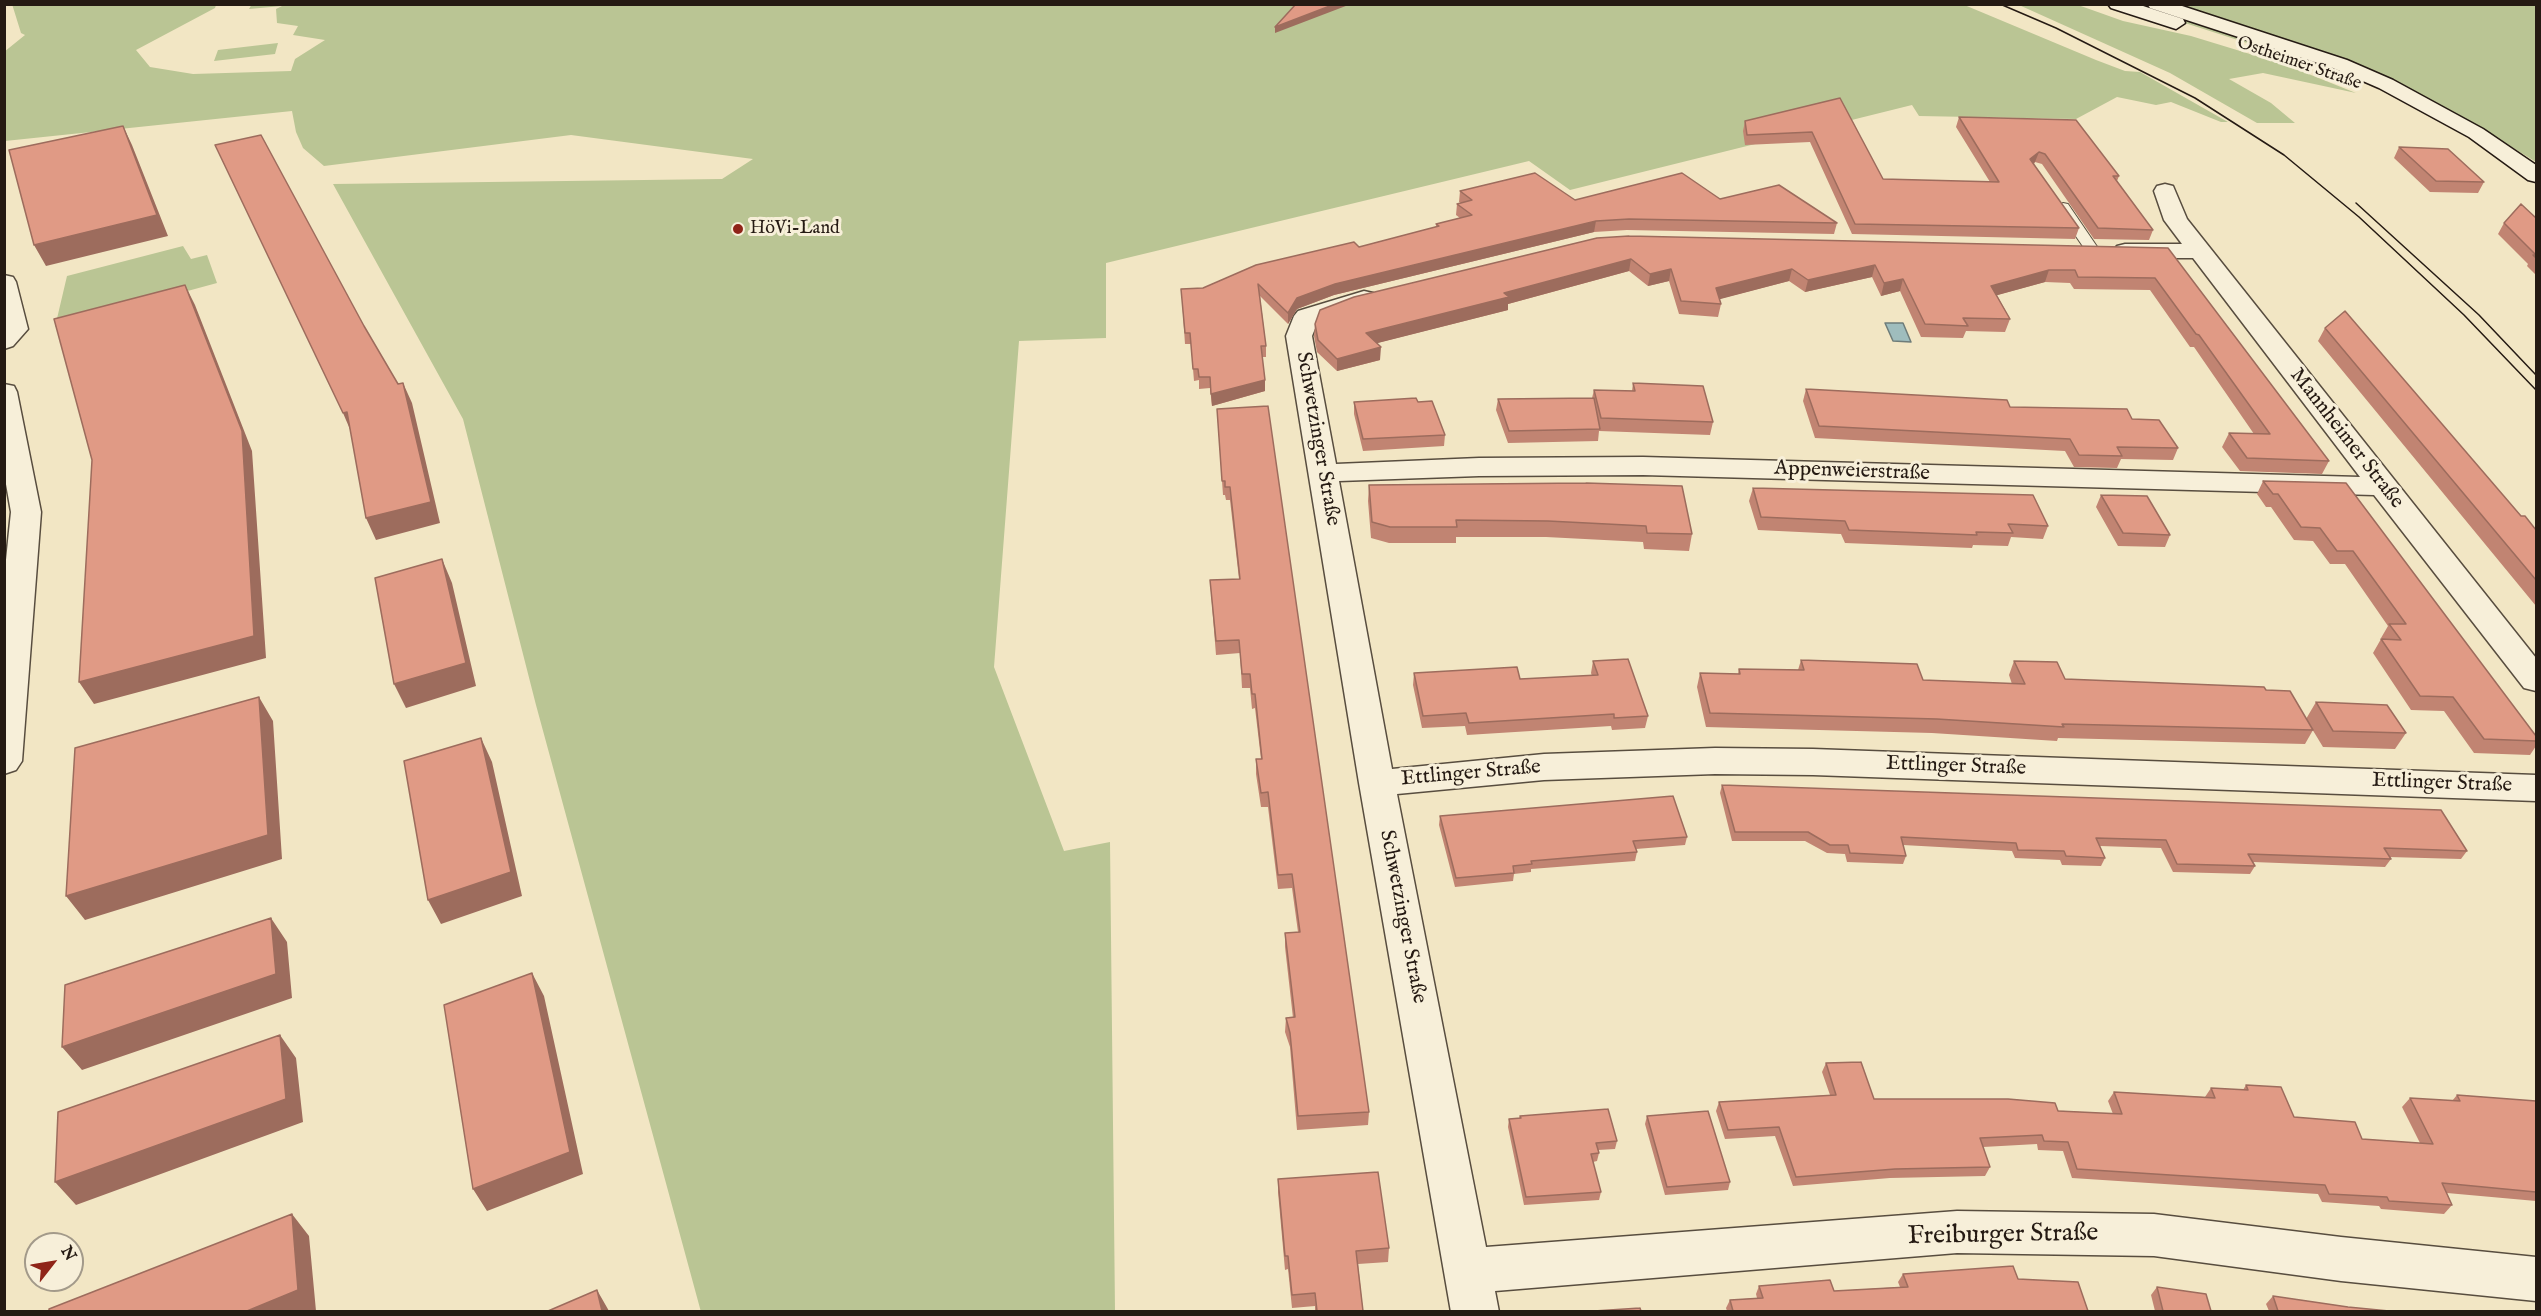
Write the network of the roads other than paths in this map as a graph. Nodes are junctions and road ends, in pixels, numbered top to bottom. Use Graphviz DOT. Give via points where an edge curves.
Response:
graph roads {
  1 [pos="2117,4"];
  2 [pos="2156,4"];
  3 [pos="2346,66"];
  4 [pos="2327,74"];
  5 [pos="2476,133"];
  6 [pos="2536,175"];
  7 [pos="2165,191"];
  8 [pos="2055,196"];
  9 [pos="2060,250"];
  10 [pos="2093,251"];
  11 [pos="2201,251"];
  12 [pos="4,282"];
  13 [pos="1387,292"];
  14 [pos="4,341"];
  15 [pos="5,401"];
  16 [pos="1323,473"];
  17 [pos="2382,486"];
  18 [pos="9,666"];
  19 [pos="2536,680"];
  20 [pos="4,761"];
  21 [pos="1377,783"];
  22 [pos="2536,788"];
  23 [pos="2536,1279"];
  24 [pos="1472,1291"];
  1 -- 4 [label="street, Ostheimer Straße"];
  2 -- 3 [label="street, Ostheimer Straße"];
  3 -- 4 [label="street" via="2343,72"];
  3 -- 5 [label="street, Ostheimer Straße"];
  4 -- 5 [label="street, Ostheimer Straße"];
  5 -- 6 [label="street, Ostheimer Straße"];
  7 -- 11 [label="street, Mannheimer Straße" via="2176,220"];
  8 -- 10 [label="lane"];
  9 -- 10 [label="street"];
  10 -- 11 [label="street"];
  11 -- 17 [label="street, Mannheimer Straße"];
  12 -- 14 [label="street" via="15,329"];
  13 -- 16 [label="street, Schwetzinger Straße" via="1307,316 1299,336"];
  15 -- 18 [label="street" via="26,512"];
  16 -- 17 [label="street, Appenweierstraße" via="1642,466"];
  16 -- 21 [label="street, Schwetzinger Straße"];
  17 -- 19 [label="street, Mannheimer Straße"];
  18 -- 20 [label="street"];
  21 -- 22 [label="street, Ettlinger Straße" via="1544,767 1715,761"];
  21 -- 24 [label="street, Schwetzinger Straße"];
  23 -- 24 [label="street, Freiburger Straße" via="2154,1236 1957,1232"];
}
